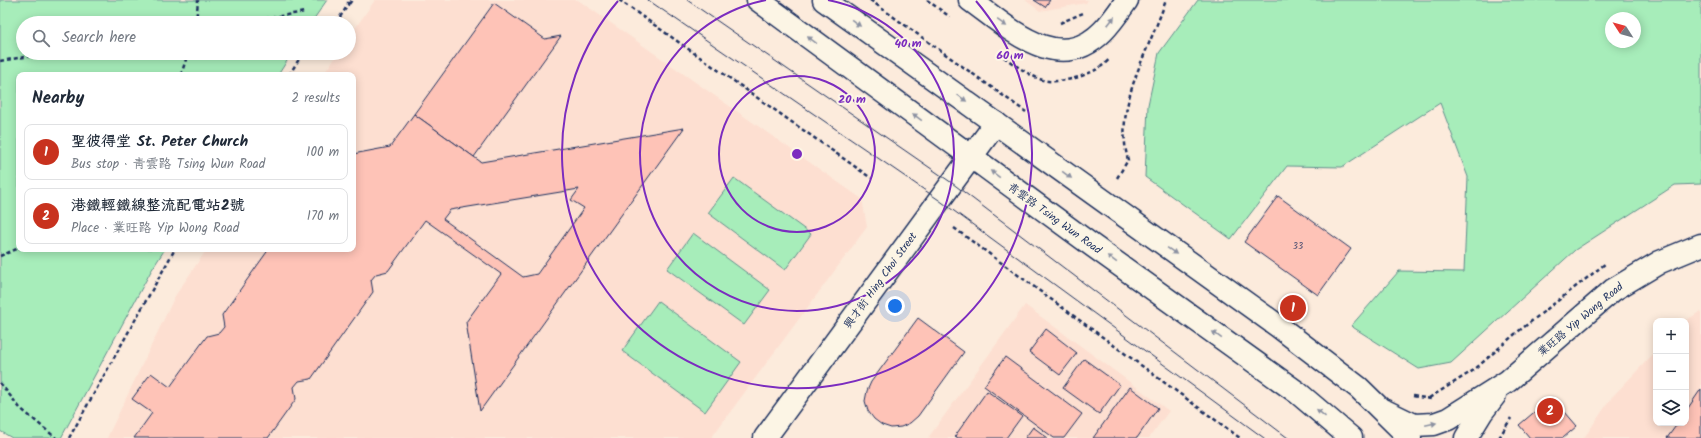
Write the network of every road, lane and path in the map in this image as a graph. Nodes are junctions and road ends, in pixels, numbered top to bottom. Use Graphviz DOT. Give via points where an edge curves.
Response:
graph roads {
  1 [pos="198,0"];
  2 [pos="348,0"];
  3 [pos="352,0"];
  4 [pos="619,0"];
  5 [pos="758,0"];
  6 [pos="824,0"];
  7 [pos="970,0"];
  8 [pos="1127,0"];
  9 [pos="1166,0"];
  10 [pos="348,5"];
  11 [pos="1090,10"];
  12 [pos="305,12"];
  13 [pos="197,16"];
  14 [pos="280,16"];
  15 [pos="341,16"];
  16 [pos="1054,22"];
  17 [pos="16,58"];
  18 [pos="186,60"];
  19 [pos="299,60"];
  20 [pos="0,61"];
  21 [pos="182,72"];
  22 [pos="291,72"];
  23 [pos="996,123"];
  24 [pos="971,156"];
  25 [pos="871,178"];
  26 [pos="1117,178"];
  27 [pos="954,228"];
  28 [pos="1701,245"];
  29 [pos="16,249"];
  30 [pos="173,252"];
  31 [pos="0,256"];
  32 [pos="1508,381"];
  33 [pos="0,383"];
  34 [pos="1382,409"];
  35 [pos="1512,416"];
  36 [pos="1499,436"];
  37 [pos="56,438"];
  38 [pos="69,438"];
  39 [pos="765,438"];
  40 [pos="1240,438"];
  41 [pos="1351,438"];
  42 [pos="1410,438"];
  43 [pos="1466,438"];
  44 [pos="1502,438"];
  1 -- 13 [label="path"];
  2 -- 10 [label="path"];
  3 -- 10 [label="path"];
  4 -- 25 [label="path"];
  24 -- 5 [label="main road, 青雲路 Tsing Wun Road, one-way"];
  6 -- 23 [label="main road, one-way"];
  7 -- 8 [label="main road, one-way" via="1038,46 1066,50 1079,46 1103,32"];
  9 -- 26 [label="path" via="1130,94 1124,135 1128,160"];
  10 -- 15 [label="path"];
  11 -- 16 [label="path" via="1062,23"];
  12 -- 14 [label="path"];
  17 -- 20 [label="path"];
  18 -- 21 [label="path"];
  19 -- 22 [label="path"];
  23 -- 24 [label="main road, 興才街 Hing Choi Street"];
  23 -- 34 [label="main road, one-way" via="1335,368"];
  24 -- 39 [label="main road, 興才街 Hing Choi Street"];
  41 -- 24 [label="main road, 青雲路 Tsing Wun Road, one-way" via="1298,393"];
  27 -- 40 [label="path"];
  28 -- 32 [label="main road, 業旺路 Yip Wong Road" via="1660,262 1613,290"];
  29 -- 31 [label="path"];
  30 -- 38 [label="path"];
  34 -- 32 [label="main road, 業旺路 Yip Wong Road, one-way" via="1414,425 1434,424 1448,419"];
  32 -- 43 [label="main road, 業旺路 Yip Wong Road" via="1482,412"];
  33 -- 37 [label="path" via="20,408"];
  34 -- 42 [label="main road"];
  35 -- 36 [label="path"];
  36 -- 44 [label="path"];
}
